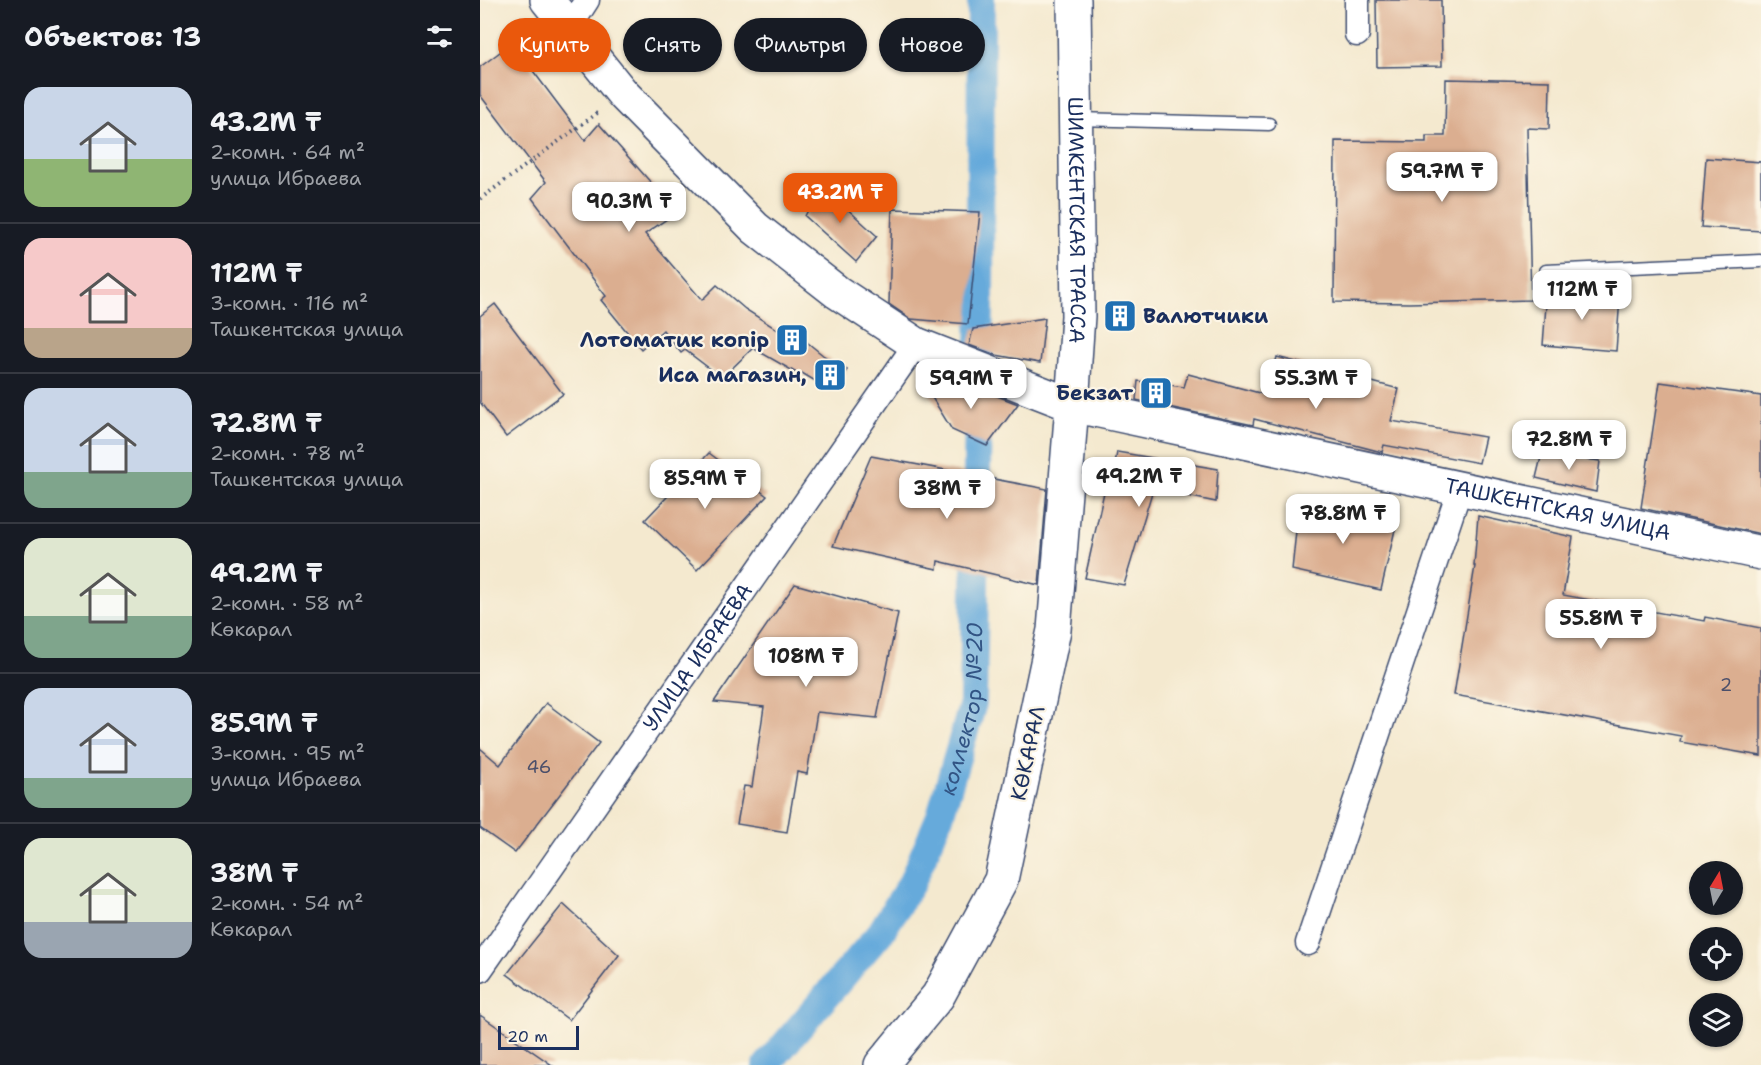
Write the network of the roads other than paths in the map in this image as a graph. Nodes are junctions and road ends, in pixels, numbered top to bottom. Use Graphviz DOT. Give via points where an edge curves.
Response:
graph roads {
  1 [pos="547,0"];
  2 [pos="587,0"];
  3 [pos="1074,0"];
  4 [pos="1357,0"];
  5 [pos="561,18"];
  6 [pos="575,18"];
  7 [pos="1357,34"];
  8 [pos="605,72"];
  9 [pos="1076,119"];
  10 [pos="1269,124"];
  11 [pos="1761,261"];
  12 [pos="1546,271"];
  13 [pos="916,344"];
  14 [pos="1072,405"];
  15 [pos="1460,488"];
  16 [pos="1761,553"];
  17 [pos="1308,943"];
  18 [pos="480,970"];
  19 [pos="881,1065"];
  1 -- 5 [label="main road, ТАШКЕНТСКАЯ УЛИЦА"];
  2 -- 6 [label="street"];
  3 -- 9 [label="main road, ШИМКЕНТСКАЯ ТРАССА"];
  4 -- 7 [label="street"];
  8 -- 13 [label="main road, ТАШКЕНТСКАЯ УЛИЦА" via="756,228 837,292"];
  9 -- 10 [label="lane"];
  9 -- 14 [label="main road, ШИМКЕНТСКАЯ ТРАССА" via="1078,316"];
  11 -- 12 [label="lane"];
  13 -- 14 [label="main road, ТАШКЕНТСКАЯ УЛИЦА"];
  13 -- 18 [label="street, УЛИЦА ИБРАЕВА"];
  14 -- 15 [label="main road, ТАШКЕНТСКАЯ УЛИЦА"];
  14 -- 19 [label="main road, КӨКАРАЛ" via="1054,630 1001,880 938,996"];
  15 -- 16 [label="main road, ТАШКЕНТСКАЯ УЛИЦА"];
  15 -- 17 [label="street"];
}
